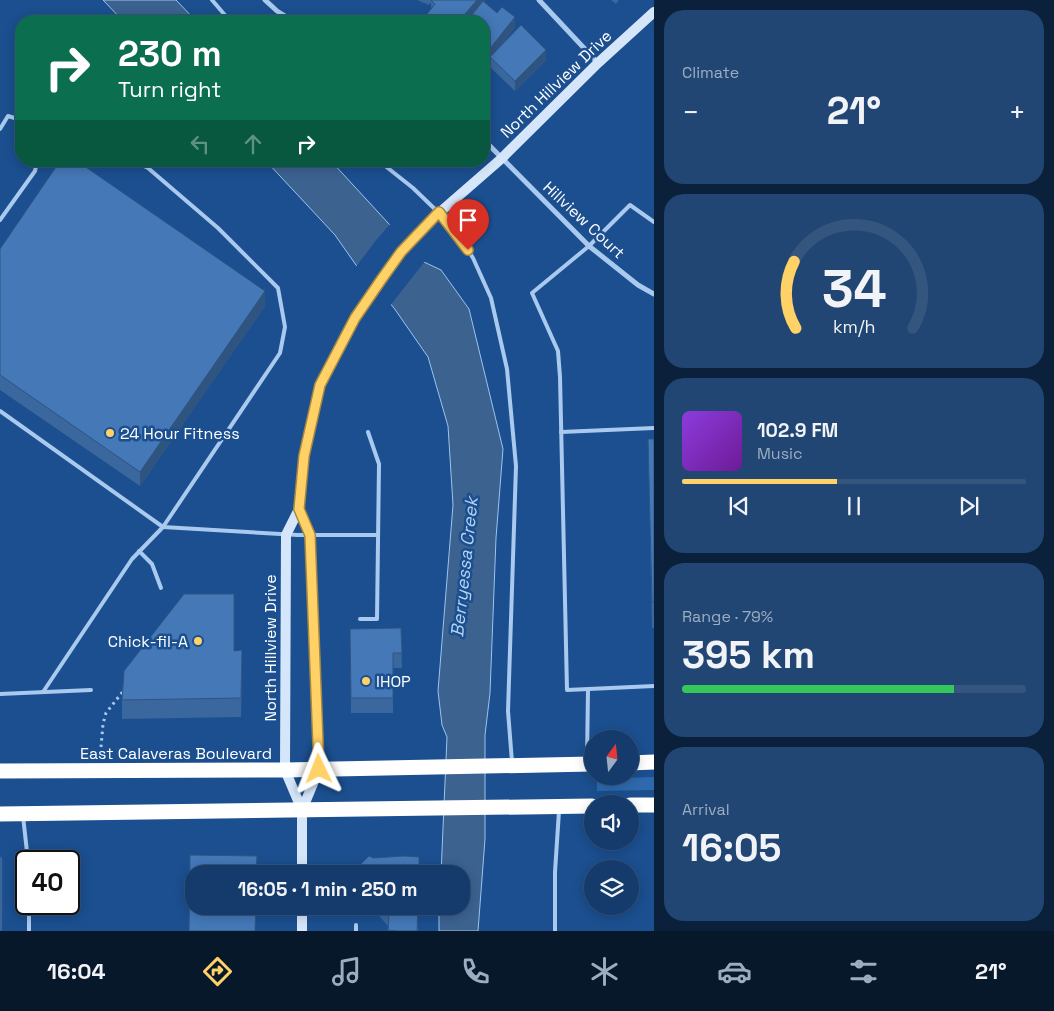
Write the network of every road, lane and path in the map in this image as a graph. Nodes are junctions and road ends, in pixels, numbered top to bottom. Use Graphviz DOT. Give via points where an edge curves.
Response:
graph roads {
  1 [pos="212,0"];
  2 [pos="265,0"];
  3 [pos="539,0"];
  4 [pos="654,12"];
  5 [pos="225,15"];
  6 [pos="283,15"];
  7 [pos="598,63"];
  8 [pos="15,118"];
  9 [pos="0,129"];
  10 [pos="490,147"];
  11 [pos="501,159"];
  12 [pos="36,167"];
  13 [pos="146,167"];
  14 [pos="387,167"];
  15 [pos="439,212"];
  16 [pos="0,220"];
  17 [pos="654,222"];
  18 [pos="589,246"];
  19 [pos="654,294"];
  20 [pos="0,411"];
  21 [pos="654,428"];
  22 [pos="368,432"];
  23 [pos="561,432"];
  24 [pos="299,509"];
  25 [pos="163,527"];
  26 [pos="286,535"];
  27 [pos="310,535"];
  28 [pos="378,535"];
  29 [pos="139,551"];
  30 [pos="161,588"];
  31 [pos="360,619"];
  32 [pos="654,686"];
  33 [pos="92,690"];
  34 [pos="124,690"];
  35 [pos="588,690"];
  36 [pos="42,692"];
  37 [pos="0,694"];
  38 [pos="589,730"];
  39 [pos="101,747"];
  40 [pos="654,762"];
  41 [pos="639,763"];
  42 [pos="584,764"];
  43 [pos="513,766"];
  44 [pos="319,769"];
  45 [pos="285,770"];
  46 [pos="0,771"];
  47 [pos="639,805"];
  48 [pos="654,805"];
  49 [pos="559,806"];
  50 [pos="584,806"];
  51 [pos="302,810"];
  52 [pos="23,813"];
  53 [pos="0,814"];
  54 [pos="27,850"];
  55 [pos="302,865"];
  56 [pos="29,915"];
  57 [pos="302,915"];
  58 [pos="356,925"];
  59 [pos="29,931"];
  60 [pos="302,931"];
  61 [pos="356,931"];
  62 [pos="555,931"];
  1 -- 5 [label="lane"];
  2 -- 6 [label="street"];
  3 -- 7 [label="street"];
  4 -- 7 [label="street, North Hillview Drive"];
  7 -- 11 [label="street, North Hillview Drive"];
  8 -- 9 [label="lane" via="8,116"];
  10 -- 11 [label="street, Hillview Court"];
  11 -- 15 [label="street, North Hillview Drive"];
  11 -- 18 [label="street, Hillview Court"];
  12 -- 16 [label="lane"];
  13 -- 25 [label="lane" via="218,228 278,288 286,327 280,353"];
  14 -- 15 [label="lane"];
  15 -- 24 [label="street, North Hillview Drive" via="401,252 360,310 320,385 304,456"];
  15 -- 43 [label="lane" via="473,258 491,298 507,369 516,466 508,711"];
  17 -- 18 [label="lane" via="630,204"];
  18 -- 19 [label="street, Hillview Court"];
  18 -- 23 [label="lane" via="532,293 558,351"];
  20 -- 25 [label="lane"];
  21 -- 23 [label="lane"];
  22 -- 28 [label="lane" via="379,464"];
  23 -- 35 [label="lane" via="567,690"];
  24 -- 26 [label="street, North Hillview Drive"];
  24 -- 27 [label="street, North Hillview Drive"];
  25 -- 26 [label="lane"];
  25 -- 29 [label="lane"];
  26 -- 27 [label="lane"];
  26 -- 45 [label="street, North Hillview Drive"];
  27 -- 28 [label="lane"];
  27 -- 44 [label="street, North Hillview Drive"];
  28 -- 31 [label="lane" via="377,619"];
  29 -- 30 [label="lane" via="152,564"];
  29 -- 36 [label="lane"];
  32 -- 35 [label="lane"];
  33 -- 36 [label="lane"];
  34 -- 39 [label="path" via="106,713"];
  35 -- 38 [label="lane"];
  36 -- 37 [label="lane"];
  40 -- 41 [label="highway"];
  42 -- 43 [label="highway, East Calaveras Boulevard"];
  43 -- 44 [label="highway, East Calaveras Boulevard"];
  44 -- 45 [label="highway, East Calaveras Boulevard"];
  44 -- 51 [label="street, North Hillview Drive"];
  45 -- 46 [label="highway, East Calaveras Boulevard"];
  45 -- 51 [label="street, North Hillview Drive"];
  47 -- 48 [label="highway"];
  49 -- 50 [label="highway"];
  49 -- 51 [label="highway"];
  49 -- 62 [label="lane"];
  51 -- 52 [label="highway"];
  51 -- 55 [label="street"];
  52 -- 53 [label="highway"];
  52 -- 54 [label="lane"];
  56 -- 59 [label="lane"];
  57 -- 60 [label="street"];
  58 -- 61 [label="lane"];
}
